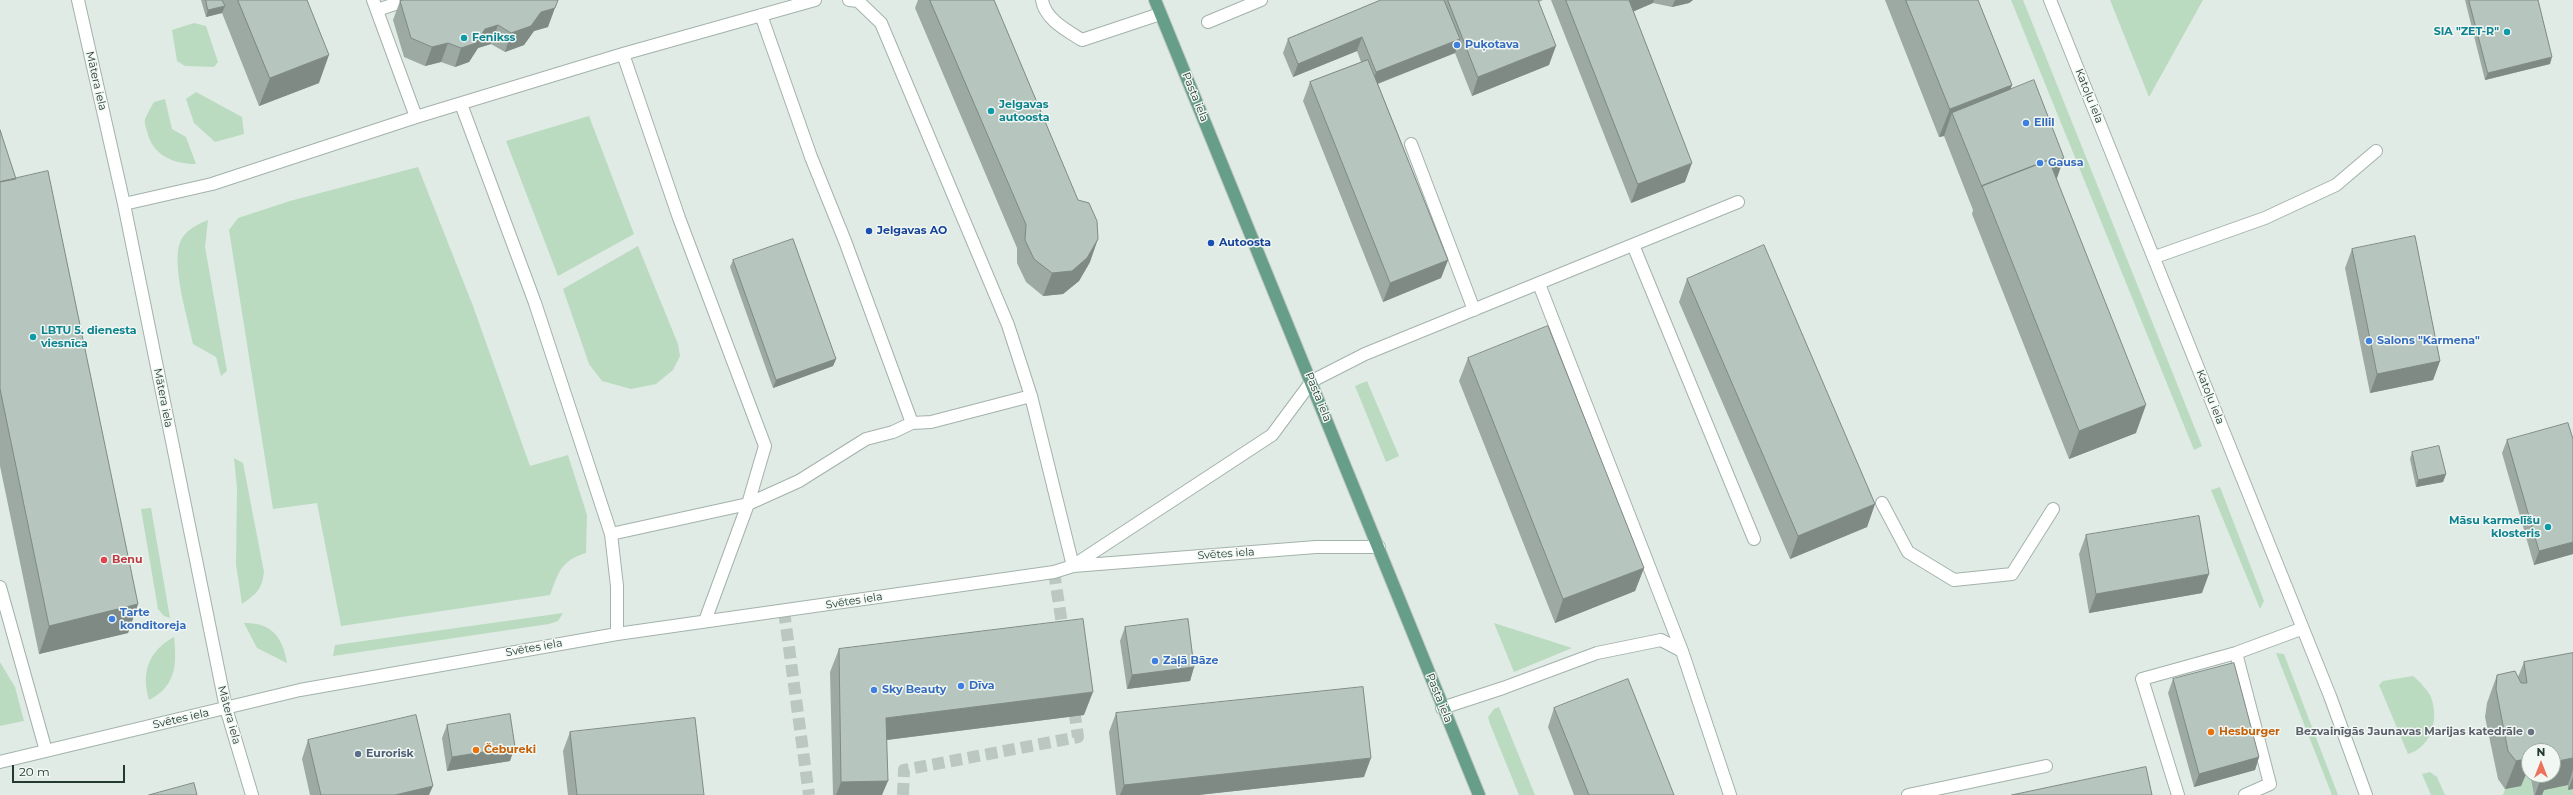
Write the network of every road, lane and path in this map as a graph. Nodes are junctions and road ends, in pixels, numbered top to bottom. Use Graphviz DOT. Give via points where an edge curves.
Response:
graph roads {
  1 [pos="78,0"];
  2 [pos="407,0"];
  3 [pos="815,0"];
  4 [pos="849,0"];
  5 [pos="1042,0"];
  6 [pos="1155,0"];
  7 [pos="1261,0"];
  8 [pos="2050,0"];
  9 [pos="375,5"];
  10 [pos="1160,14"];
  11 [pos="761,15"];
  12 [pos="1208,22"];
  13 [pos="623,54"];
  14 [pos="461,104"];
  15 [pos="416,117"];
  16 [pos="1411,144"];
  17 [pos="2376,151"];
  18 [pos="1738,202"];
  19 [pos="124,204"];
  20 [pos="1634,245"];
  21 [pos="2155,257"];
  22 [pos="1539,284"];
  23 [pos="1474,310"];
  24 [pos="1312,381"];
  25 [pos="1031,396"];
  26 [pos="912,423"];
  27 [pos="748,504"];
  28 [pos="1882,504"];
  29 [pos="2053,509"];
  30 [pos="611,534"];
  31 [pos="1754,539"];
  32 [pos="1379,547"];
  33 [pos="1073,566"];
  34 [pos="0,587"];
  35 [pos="705,621"];
  36 [pos="2302,629"];
  37 [pos="617,634"];
  38 [pos="1682,651"];
  39 [pos="2236,653"];
  40 [pos="226,708"];
  41 [pos="1442,708"];
  42 [pos="46,751"];
  43 [pos="0,762"];
  44 [pos="2046,766"];
  45 [pos="252,795"];
  46 [pos="1480,795"];
  47 [pos="1730,795"];
  48 [pos="1908,795"];
  49 [pos="2178,795"];
  50 [pos="2245,795"];
  51 [pos="2366,795"];
  1 -- 19 [label="street, Mātera iela"];
  2 -- 9 [label="street"];
  3 -- 11 [label="street"];
  4 -- 25 [label="street" via="858,2 881,23 1008,325"];
  5 -- 10 [label="street" via="1044,10 1062,27 1082,40"];
  6 -- 10 [label="main road, Pasta iela"];
  7 -- 12 [label="street"];
  8 -- 21 [label="street, Katoļu iela"];
  9 -- 15 [label="street"];
  10 -- 24 [label="main road, Pasta iela"];
  11 -- 13 [label="street"];
  11 -- 26 [label="street"];
  13 -- 14 [label="street"];
  13 -- 27 [label="street" via="679,218 764,446"];
  14 -- 15 [label="street"];
  14 -- 30 [label="street" via="535,303"];
  15 -- 19 [label="street" via="212,184"];
  16 -- 23 [label="street"];
  17 -- 21 [label="street" via="2336,185 2265,218"];
  18 -- 20 [label="street"];
  19 -- 40 [label="street, Mātera iela"];
  20 -- 22 [label="street"];
  20 -- 31 [label="street"];
  21 -- 36 [label="street, Katoļu iela"];
  22 -- 23 [label="street"];
  22 -- 38 [label="street"];
  23 -- 24 [label="street" via="1365,354"];
  24 -- 32 [label="main road, Pasta iela"];
  24 -- 33 [label="street, Svētes iela" via="1272,435"];
  25 -- 26 [label="street" via="931,422"];
  25 -- 33 [label="street"];
  26 -- 27 [label="street" via="893,432 866,439 799,481"];
  27 -- 30 [label="street"];
  27 -- 35 [label="street"];
  28 -- 29 [label="street" via="1908,552 1954,580 2012,574"];
  30 -- 37 [label="street" via="617,586"];
  32 -- 33 [label="street, Svētes iela" via="1316,547"];
  32 -- 41 [label="main road, Pasta iela"];
  33 -- 35 [label="street, Svētes iela" via="1054,572"];
  34 -- 42 [label="street"];
  35 -- 37 [label="street, Svētes iela"];
  36 -- 39 [label="street"];
  36 -- 51 [label="street, Katoļu iela" via="2330,696"];
  37 -- 40 [label="street, Svētes iela" via="300,690"];
  38 -- 41 [label="street" via="1661,640 1597,653"];
  38 -- 47 [label="street"];
  39 -- 49 [label="street" via="2142,679"];
  39 -- 50 [label="street" via="2270,784"];
  40 -- 42 [label="street, Svētes iela"];
  40 -- 45 [label="street, Mātera iela"];
  41 -- 46 [label="main road, Pasta iela"];
  42 -- 43 [label="street, Svētes iela"];
  44 -- 48 [label="street"];
}
